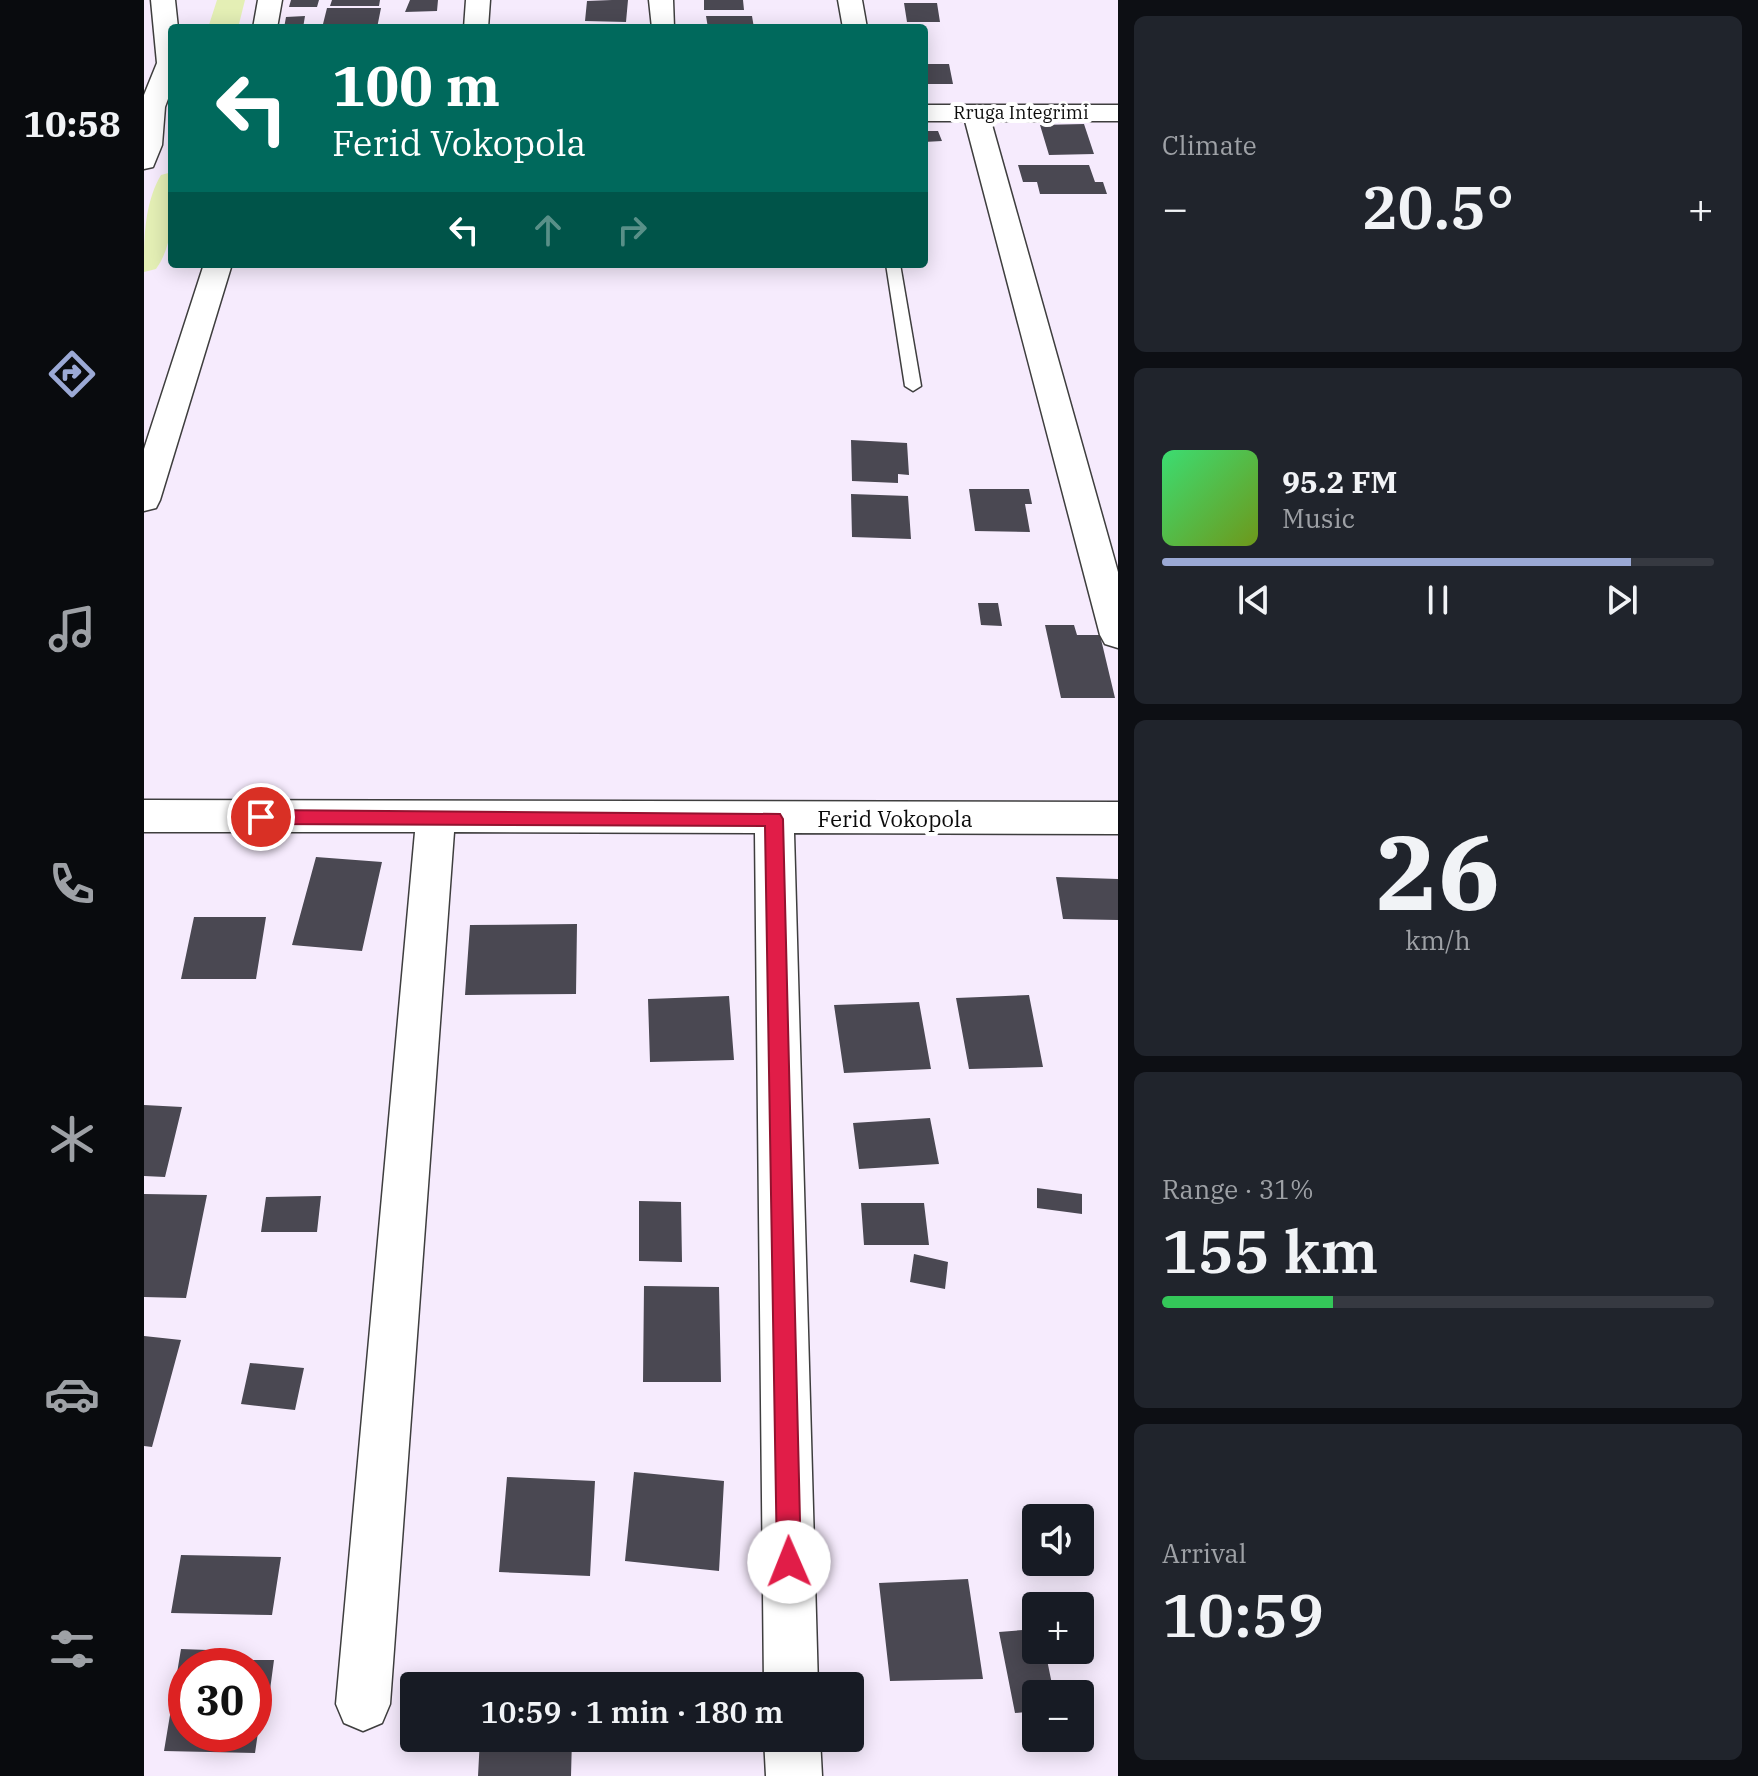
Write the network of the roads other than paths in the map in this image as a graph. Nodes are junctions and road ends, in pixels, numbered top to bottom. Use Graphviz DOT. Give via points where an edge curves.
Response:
graph roads {
  1 [pos="163,0"];
  2 [pos="270,0"];
  3 [pos="478,0"];
  4 [pos="661,0"];
  5 [pos="850,0"];
  6 [pos="266,24"];
  7 [pos="476,24"];
  8 [pos="663,24"];
  9 [pos="854,24"];
  10 [pos="168,52"];
  11 [pos="168,66"];
  12 [pos="928,113"];
  13 [pos="976,113"];
  14 [pos="1118,113"];
  15 [pos="144,161"];
  16 [pos="217,268"];
  17 [pos="894,268"];
  18 [pos="913,386"];
  19 [pos="144,500"];
  20 [pos="1118,635"];
  21 [pos="144,816"];
  22 [pos="436,818"];
  23 [pos="1118,818"];
  24 [pos="774,819"];
  25 [pos="791,1672"];
  26 [pos="363,1704"];
  27 [pos="793,1752"];
  28 [pos="794,1776"];
  1 -- 10 [label="street"];
  2 -- 6 [label="street"];
  3 -- 7 [label="street"];
  4 -- 8 [label="street"];
  5 -- 9 [label="street"];
  11 -- 15 [label="street" via="152,107"];
  12 -- 13 [label="street, Rruga Integrimi"];
  13 -- 14 [label="street, Rruga Integrimi"];
  13 -- 20 [label="street"];
  16 -- 19 [label="street"];
  17 -- 18 [label="lane"];
  21 -- 22 [label="street, Ferid Vokopola"];
  22 -- 24 [label="street, Ferid Vokopola"];
  22 -- 26 [label="street"];
  23 -- 24 [label="street, Ferid Vokopola"];
  24 -- 25 [label="street"];
  27 -- 28 [label="street"];
}
